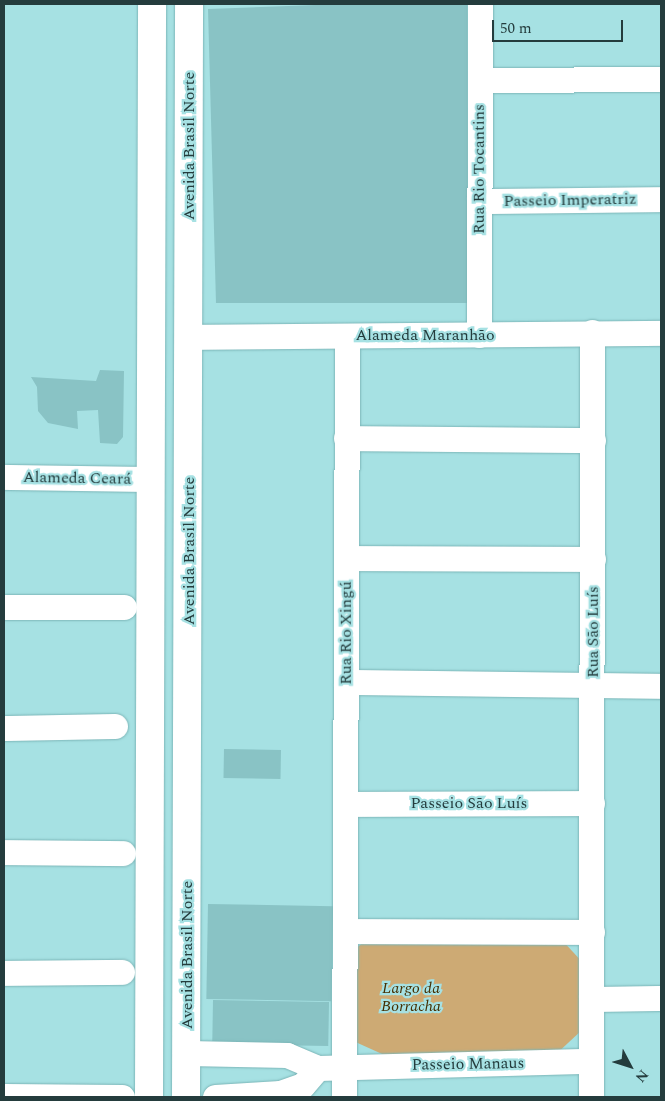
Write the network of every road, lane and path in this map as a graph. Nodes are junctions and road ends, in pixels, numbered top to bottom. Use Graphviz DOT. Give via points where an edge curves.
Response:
graph roads {
  1 [pos="152,4"];
  2 [pos="189,4"];
  3 [pos="480,4"];
  4 [pos="661,79"];
  5 [pos="480,80"];
  6 [pos="661,199"];
  7 [pos="479,201"];
  8 [pos="592,332"];
  9 [pos="661,333"];
  10 [pos="479,335"];
  11 [pos="347,336"];
  12 [pos="189,337"];
  13 [pos="346,438"];
  14 [pos="593,440"];
  15 [pos="4,477"];
  16 [pos="151,479"];
  17 [pos="346,558"];
  18 [pos="593,559"];
  19 [pos="4,607"];
  20 [pos="124,607"];
  21 [pos="346,682"];
  22 [pos="592,686"];
  23 [pos="661,686"];
  24 [pos="115,726"];
  25 [pos="4,728"];
  26 [pos="592,803"];
  27 [pos="345,804"];
  28 [pos="4,852"];
  29 [pos="123,853"];
  30 [pos="345,931"];
  31 [pos="592,932"];
  32 [pos="122,972"];
  33 [pos="4,973"];
  34 [pos="661,998"];
  35 [pos="591,999"];
  36 [pos="187,1053"];
  37 [pos="591,1061"];
  38 [pos="344,1067"];
  39 [pos="318,1068"];
  40 [pos="4,1096"];
  41 [pos="122,1097"];
  42 [pos="149,1097"];
  43 [pos="186,1097"];
  44 [pos="215,1097"];
  45 [pos="344,1097"];
  46 [pos="591,1097"];
  1 -- 16 [label="main road"];
  2 -- 12 [label="main road, Avenida Brasil Norte"];
  3 -- 5 [label="street, Rua Rio Tocantins"];
  4 -- 5 [label="street"];
  5 -- 7 [label="street, Rua Rio Tocantins"];
  6 -- 7 [label="street, Passeio Imperatriz"];
  7 -- 10 [label="street, Rua Rio Tocantins"];
  8 -- 9 [label="street, Alameda Maranhão"];
  8 -- 10 [label="street, Alameda Maranhão"];
  8 -- 14 [label="street, Rua São Luís"];
  10 -- 11 [label="street, Alameda Maranhão"];
  11 -- 12 [label="street, Alameda Maranhão"];
  11 -- 13 [label="street, Rua Rio Xingú"];
  12 -- 36 [label="main road, Avenida Brasil Norte"];
  13 -- 14 [label="street"];
  13 -- 17 [label="street, Rua Rio Xingú"];
  14 -- 18 [label="street, Rua São Luís"];
  15 -- 16 [label="street, Alameda Ceará"];
  16 -- 42 [label="main road"];
  17 -- 18 [label="street"];
  17 -- 21 [label="street, Rua Rio Xingú"];
  18 -- 22 [label="street, Rua São Luís"];
  19 -- 20 [label="street"];
  21 -- 22 [label="street"];
  21 -- 27 [label="street, Rua Rio Xingú"];
  22 -- 23 [label="street"];
  22 -- 26 [label="street, Rua São Luís"];
  24 -- 25 [label="street"];
  26 -- 27 [label="street, Passeio São Luís"];
  26 -- 31 [label="street, Rua São Luís"];
  27 -- 30 [label="street, Rua Rio Xingú"];
  28 -- 29 [label="street"];
  30 -- 31 [label="street"];
  30 -- 38 [label="street, Rua Rio Xingú"];
  31 -- 35 [label="street, Rua São Luís"];
  32 -- 33 [label="street"];
  34 -- 35 [label="street"];
  35 -- 37 [label="street, Rua São Luís"];
  36 -- 39 [label="street" via="287,1055"];
  36 -- 43 [label="main road, Avenida Brasil Norte"];
  37 -- 38 [label="street, Passeio Manaus"];
  37 -- 46 [label="street, Rua São Luís"];
  38 -- 39 [label="street, Passeio Manaus"];
  38 -- 45 [label="street, Rua Rio Xingú"];
  39 -- 44 [label="street" via="303,1085 280,1092"];
  40 -- 41 [label="street"];
}
